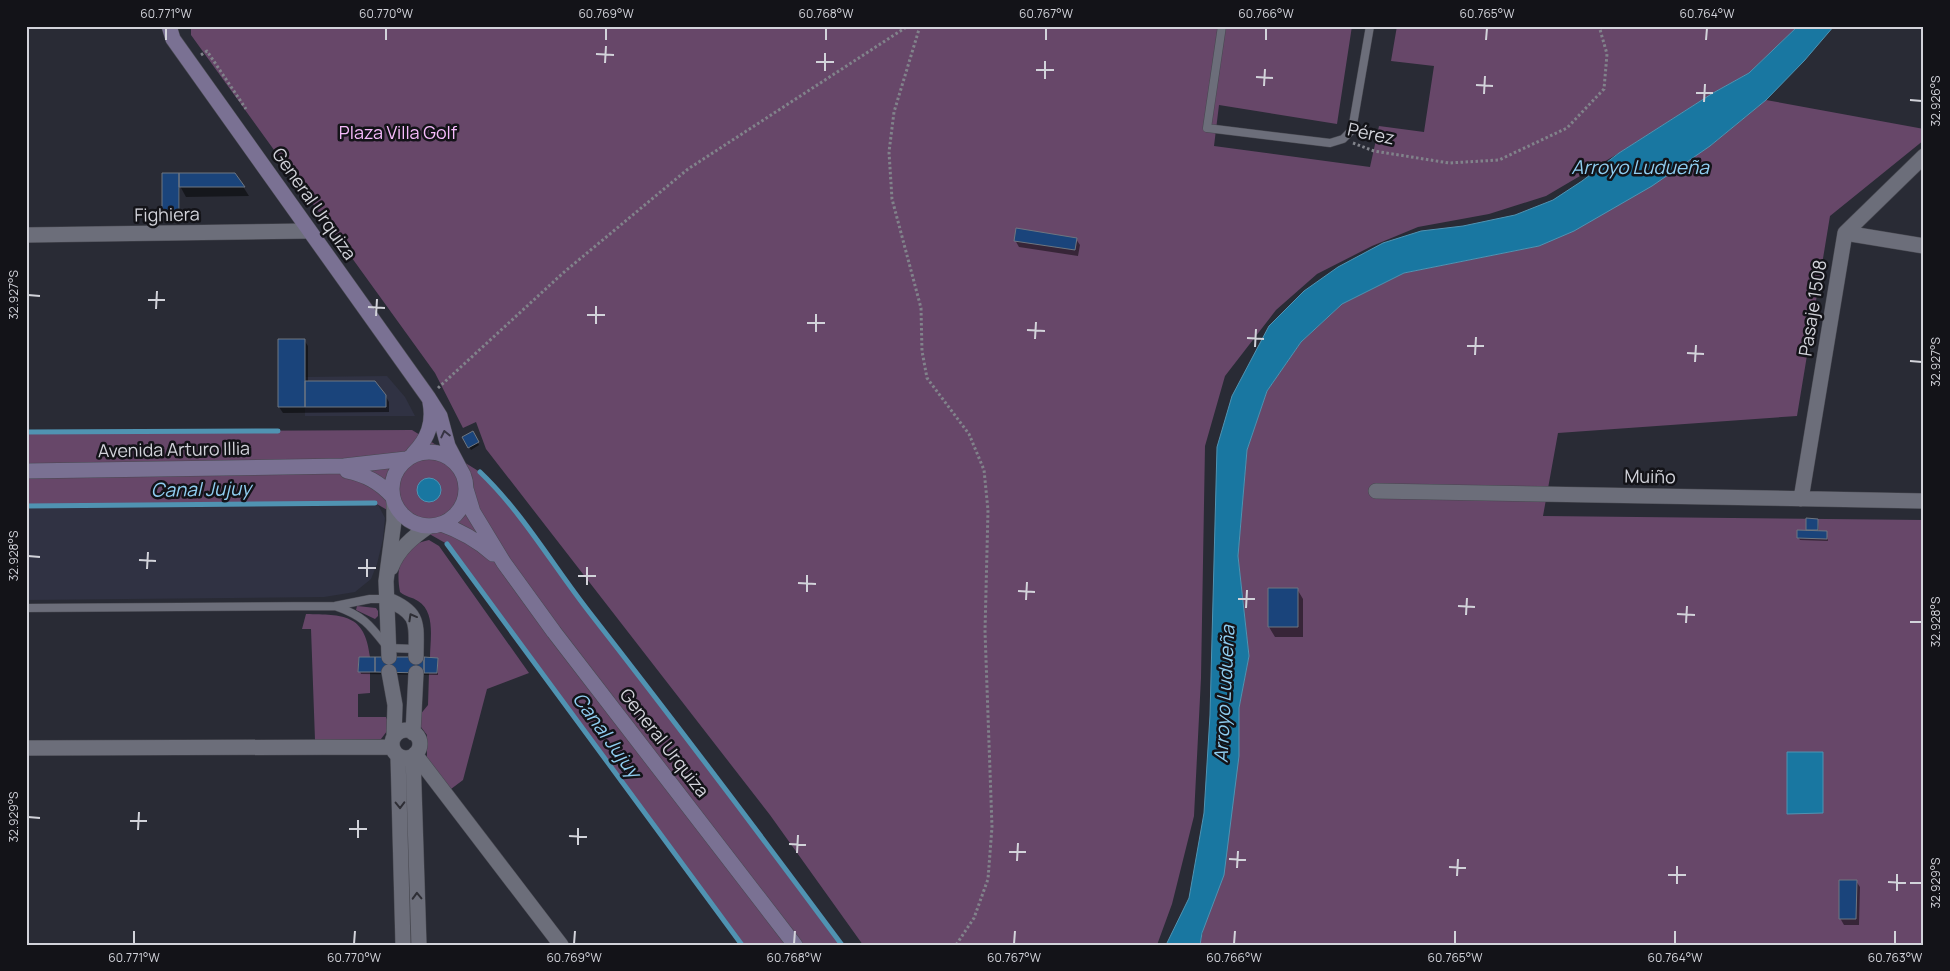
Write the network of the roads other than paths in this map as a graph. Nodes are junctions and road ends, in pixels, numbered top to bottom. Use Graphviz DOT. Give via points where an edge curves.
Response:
graph roads {
  1 [pos="169,26"];
  2 [pos="1222,26"];
  3 [pos="1370,26"];
  4 [pos="1924,156"];
  5 [pos="309,231"];
  6 [pos="1845,233"];
  7 [pos="26,235"];
  8 [pos="1924,246"];
  9 [pos="429,399"];
  10 [pos="410,457"];
  11 [pos="323,467"];
  12 [pos="459,467"];
  13 [pos="26,471"];
  14 [pos="466,489"];
  15 [pos="1376,491"];
  16 [pos="1801,499"];
  17 [pos="393,500"];
  18 [pos="1924,501"];
  19 [pos="435,525"];
  20 [pos="504,563"];
  21 [pos="386,581"];
  22 [pos="386,599"];
  23 [pos="335,606"];
  24 [pos="26,608"];
  25 [pos="388,653"];
  26 [pos="416,653"];
  27 [pos="389,672"];
  28 [pos="416,673"];
  29 [pos="393,692"];
  30 [pos="415,693"];
  31 [pos="413,733"];
  32 [pos="26,748"];
  33 [pos="403,750"];
  34 [pos="403,945"];
  35 [pos="419,945"];
  36 [pos="560,945"];
  37 [pos="795,945"];
  1 -- 5 [label="main road, General Urquiza" via="173,39"];
  2 -- 3 [label="lane, Pérez" via="1207,128 1330,143 1343,139 1352,130"];
  4 -- 6 [label="street"];
  5 -- 7 [label="street, Fighiera"];
  5 -- 9 [label="main road, General Urquiza"];
  6 -- 8 [label="street"];
  6 -- 16 [label="street, Pasaje 1508"];
  9 -- 10 [label="main road" via="432,413 429,430 421,446"];
  12 -- 9 [label="main road, General Urquiza, one-way" via="448,446 440,416"];
  10 -- 11 [label="main road, Avenida Arturo Illia" via="364,465"];
  10 -- 12 [label="main road" via="426,452 439,453"];
  10 -- 17 [label="main road" via="394,475"];
  11 -- 13 [label="main road, Avenida Arturo Illia"];
  11 -- 17 [label="main road, Avenida Arturo Illia" via="365,476 379,483"];
  12 -- 14 [label="main road"];
  14 -- 19 [label="main road" via="459,511 451,519"];
  14 -- 20 [label="main road, General Urquiza" via="473,512"];
  15 -- 16 [label="street, Muiño"];
  16 -- 18 [label="street, Muiño"];
  17 -- 19 [label="main road" via="408,520 418,525"];
  17 -- 21 [label="street" via="394,521"];
  19 -- 20 [label="main road, General Urquiza" via="474,538"];
  19 -- 21 [label="street" via="414,536 402,549"];
  20 -- 37 [label="main road, General Urquiza"];
  21 -- 22 [label="street"];
  22 -- 23 [label="lane"];
  22 -- 25 [label="street"];
  26 -- 22 [label="street, one-way" via="413,617 401,605"];
  23 -- 24 [label="lane"];
  23 -- 25 [label="lane" via="365,620"];
  25 -- 26 [label="lane"];
  27 -- 29 [label="street"];
  28 -- 30 [label="street"];
  29 -- 30 [label="street"];
  29 -- 33 [label="street"];
  30 -- 31 [label="street"];
  31 -- 33 [label="street" via="419,743"];
  31 -- 33 [label="street" via="401,731"];
  32 -- 33 [label="street"];
  33 -- 34 [label="street, one-way"];
  35 -- 33 [label="street, one-way"];
  33 -- 36 [label="street"];
}
